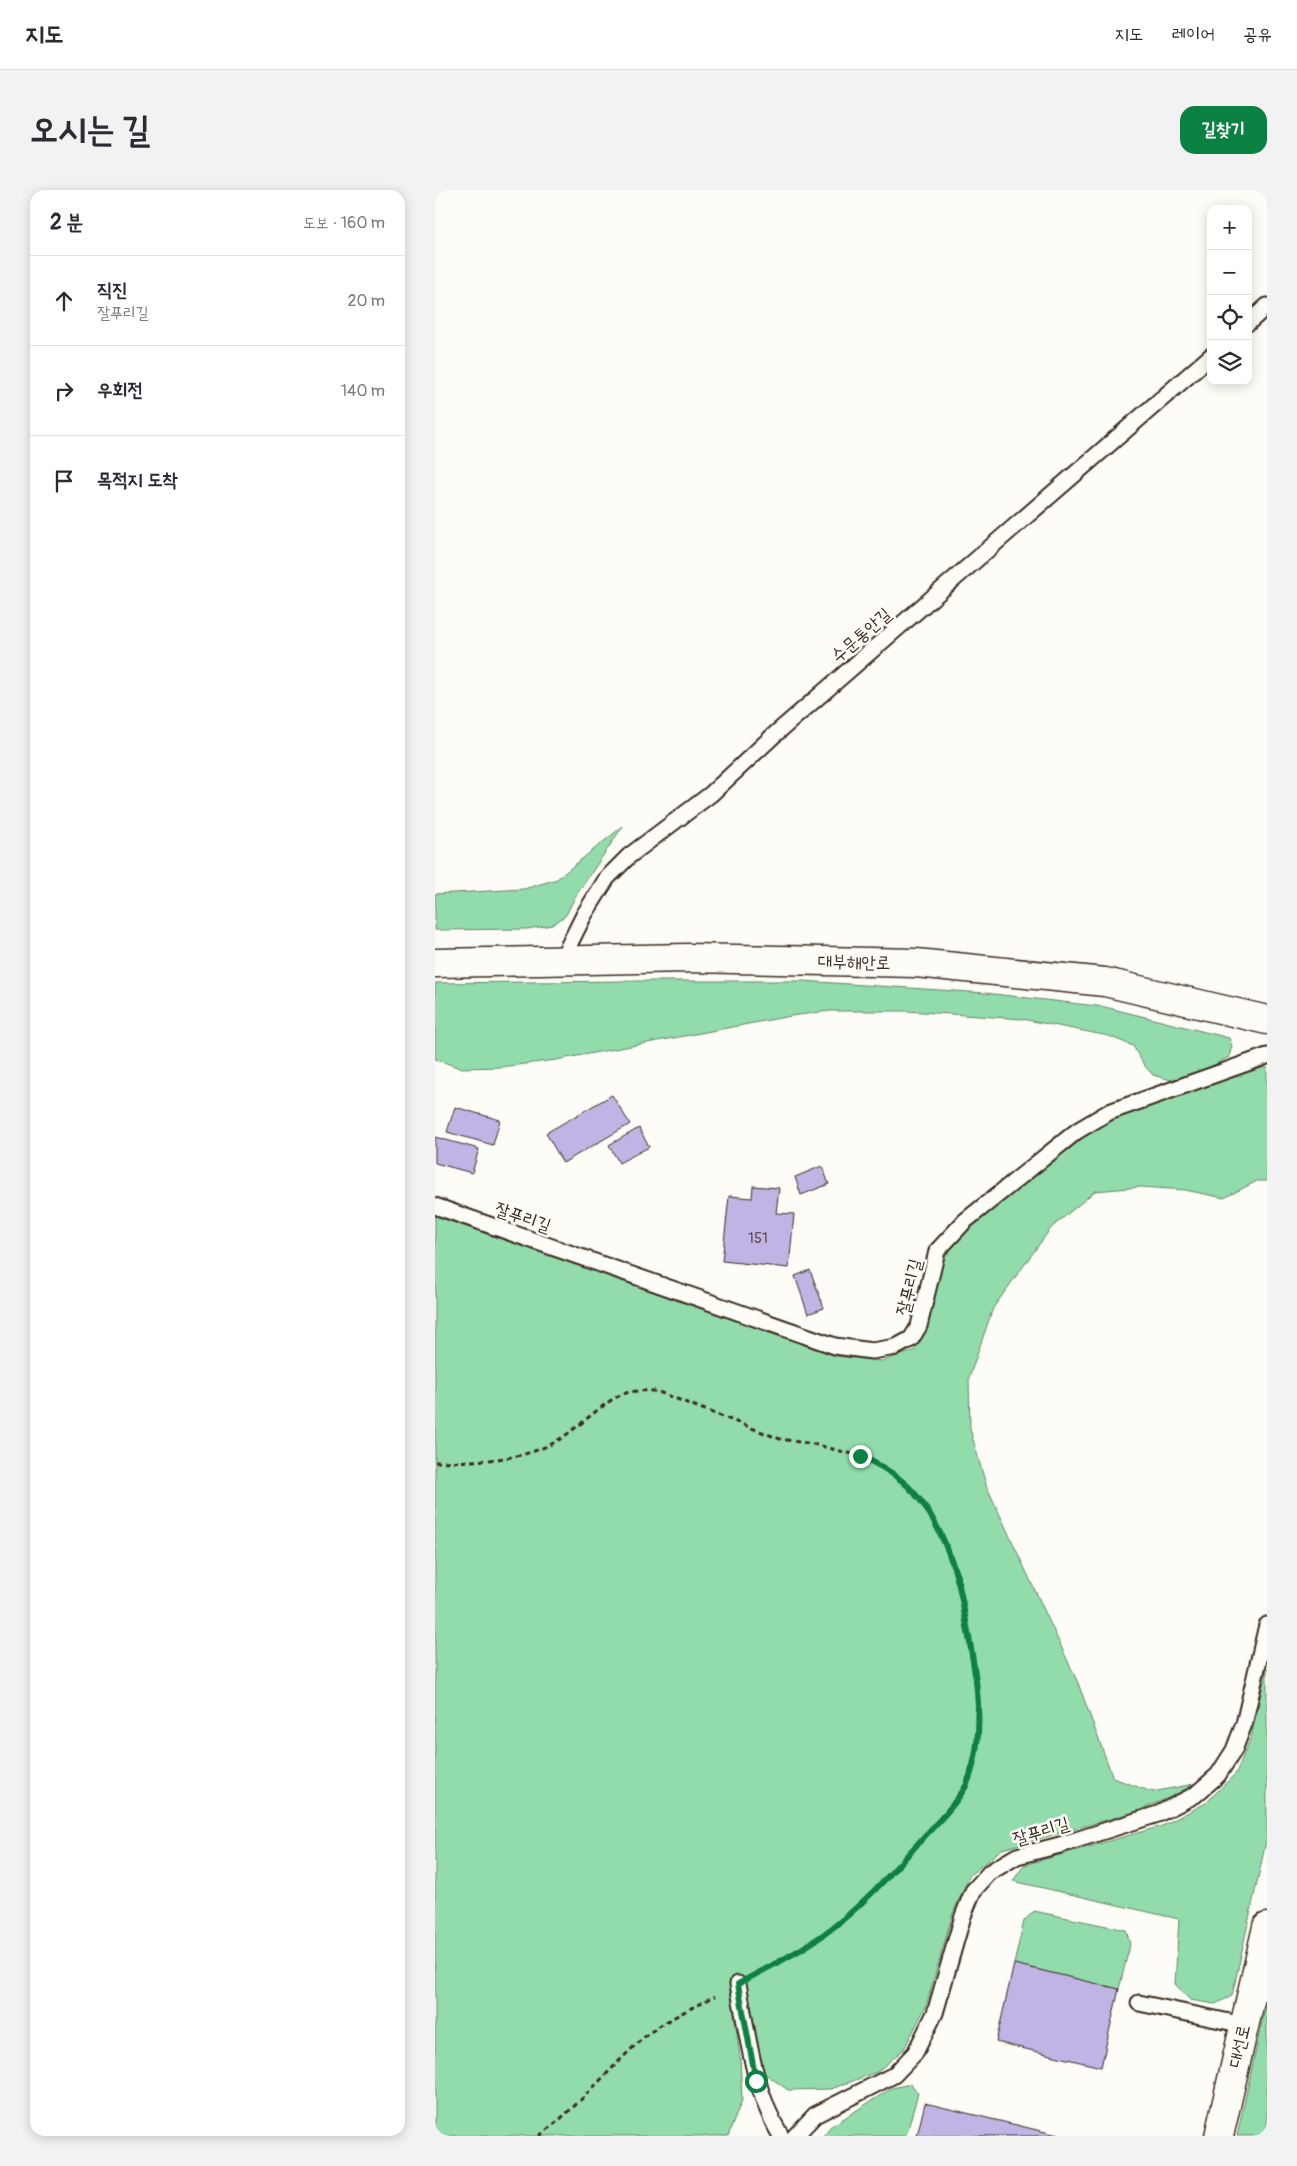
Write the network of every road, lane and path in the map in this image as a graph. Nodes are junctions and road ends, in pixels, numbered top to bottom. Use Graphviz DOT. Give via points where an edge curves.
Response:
graph roads {
  1 [pos="1267,306"];
  2 [pos="1252,319"];
  3 [pos="1207,359"];
  4 [pos="561,961"];
  5 [pos="435,963"];
  6 [pos="1267,1020"];
  7 [pos="1267,1056"];
  8 [pos="435,1206"];
  9 [pos="435,1462"];
  10 [pos="1267,1625"];
  11 [pos="1267,1927"];
  12 [pos="738,1984"];
  13 [pos="1139,2003"];
  14 [pos="1244,2025"];
  15 [pos="539,2136"];
  16 [pos="781,2136"];
  17 [pos="795,2136"];
  18 [pos="1219,2136"];
  1 -- 2 [label="lane"];
  3 -- 4 [label="lane, 수문통안길" via="773,736 711,794 629,856 607,878 584,914"];
  4 -- 5 [label="street, 대부해안로"];
  4 -- 6 [label="street, 대부해안로" via="688,958 916,963 1105,982"];
  7 -- 8 [label="lane, 잘푸리길" via="1109,1112 1077,1131 965,1221 937,1251 919,1326 911,1339 872,1351 835,1346"];
  9 -- 12 [label="path" via="507,1459 528,1454 577,1428 613,1399 633,1392 656,1392 780,1439 837,1449 881,1466 916,1495 939,1530 958,1576 976,1681 978,1727 975,1757 966,1785 888,1877 849,1915 821,1936"];
  10 -- 17 [label="lane, 잘푸리길" via="1243,1724 1234,1750 1218,1775 1195,1795 1158,1814 1017,1856 990,1872 973,1891 935,2013 915,2053 894,2075 815,2115"];
  11 -- 14 [label="street, 대선로"];
  12 -- 15 [label="path" via="644,2038"];
  12 -- 16 [label="lane" via="756,2081"];
  13 -- 14 [label="lane"];
  14 -- 18 [label="street, 대선로"];
}
